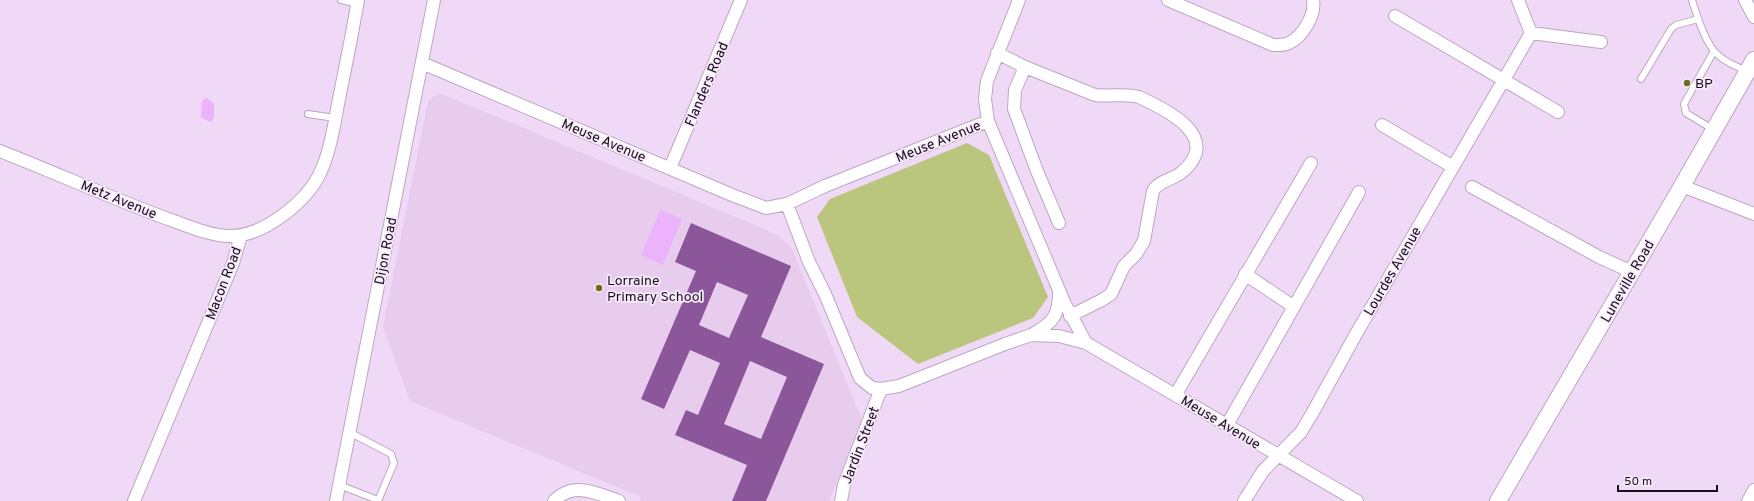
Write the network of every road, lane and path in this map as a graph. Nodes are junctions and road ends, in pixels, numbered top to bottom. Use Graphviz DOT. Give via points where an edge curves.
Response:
graph roads {
  1 [pos="341,0"];
  2 [pos="434,0"];
  3 [pos="741,0"];
  4 [pos="1019,0"];
  5 [pos="1168,0"];
  6 [pos="1313,0"];
  7 [pos="1518,0"];
  8 [pos="1692,0"];
  9 [pos="1745,0"];
  10 [pos="358,2"];
  11 [pos="1395,16"];
  12 [pos="1754,16"];
  13 [pos="1698,18"];
  14 [pos="1531,33"];
  15 [pos="1602,42"];
  16 [pos="1714,52"];
  17 [pos="997,53"];
  18 [pos="422,63"];
  19 [pos="1751,66"];
  20 [pos="1025,67"];
  21 [pos="1641,79"];
  22 [pos="1504,80"];
  23 [pos="1558,112"];
  24 [pos="308,114"];
  25 [pos="335,118"];
  26 [pos="988,121"];
  27 [pos="1382,125"];
  28 [pos="1714,130"];
  29 [pos="0,151"];
  30 [pos="1310,163"];
  31 [pos="1453,167"];
  32 [pos="670,168"];
  33 [pos="1682,186"];
  34 [pos="1472,187"];
  35 [pos="1360,192"];
  36 [pos="787,204"];
  37 [pos="1754,214"];
  38 [pos="1059,223"];
  39 [pos="241,235"];
  40 [pos="1632,272"];
  41 [pos="1246,274"];
  42 [pos="1059,289"];
  43 [pos="1294,307"];
  44 [pos="1070,316"];
  45 [pos="1031,335"];
  46 [pos="1086,343"];
  47 [pos="881,390"];
  48 [pos="1176,394"];
  49 [pos="1227,425"];
  50 [pos="349,432"];
  51 [pos="1277,456"];
  52 [pos="339,485"];
  53 [pos="1754,490"];
  54 [pos="134,501"];
  55 [pos="336,501"];
  56 [pos="378,501"];
  57 [pos="554,501"];
  58 [pos="619,501"];
  59 [pos="841,501"];
  60 [pos="1244,501"];
  61 [pos="1357,501"];
  62 [pos="1498,501"];
  63 [pos="1748,501"];
  1 -- 10 [label="lane"];
  2 -- 18 [label="street, Dijon Road"];
  3 -- 32 [label="street, Flanders Road"];
  4 -- 17 [label="street"];
  5 -- 6 [label="street" via="1273,45 1283,45 1297,38 1303,30 1312,11"];
  7 -- 14 [label="street"];
  8 -- 13 [label="lane"];
  9 -- 12 [label="street"];
  10 -- 25 [label="street, Macon Road"];
  11 -- 22 [label="street"];
  13 -- 16 [label="lane"];
  13 -- 21 [label="lane" via="1676,24"];
  14 -- 15 [label="street"];
  14 -- 22 [label="street, Lourdes Avenue"];
  16 -- 19 [label="lane" via="1723,60"];
  16 -- 28 [label="lane" via="1684,104 1686,113"];
  17 -- 20 [label="street"];
  17 -- 26 [label="street" via="985,89"];
  18 -- 32 [label="street, Meuse Avenue"];
  18 -- 50 [label="street, Dijon Road"];
  19 -- 28 [label="street, Luneville Road"];
  20 -- 38 [label="street" via="1015,90 1014,109"];
  20 -- 44 [label="street" via="1095,95 1131,95 1144,99 1182,122 1196,137 1194,155 1187,167 1156,186 1144,240 1136,254 1124,266 1111,294"];
  22 -- 23 [label="street"];
  22 -- 31 [label="street, Lourdes Avenue"];
  24 -- 25 [label="lane"];
  25 -- 39 [label="street, Macon Road" via="321,171 312,187 276,219"];
  26 -- 36 [label="street, Meuse Avenue" via="825,186"];
  26 -- 42 [label="street, Meuse Avenue"];
  27 -- 31 [label="street"];
  28 -- 33 [label="street, Luneville Road"];
  29 -- 39 [label="street, Metz Avenue" via="181,224 221,236"];
  30 -- 41 [label="street"];
  31 -- 51 [label="street, Lourdes Avenue" via="1313,412 1300,432"];
  32 -- 36 [label="street, Meuse Avenue" via="766,208"];
  33 -- 37 [label="street"];
  33 -- 40 [label="street, Luneville Road"];
  34 -- 40 [label="street" via="1599,257"];
  35 -- 43 [label="street"];
  36 -- 47 [label="street" via="809,262 860,378 872,388"];
  39 -- 54 [label="street, Macon Road" via="233,263"];
  40 -- 62 [label="street, Luneville Road"];
  41 -- 43 [label="street"];
  41 -- 48 [label="street"];
  42 -- 44 [label="street, Meuse Avenue"];
  42 -- 45 [label="street, Meuse Avenue" via="1057,310 1052,321"];
  43 -- 49 [label="street"];
  44 -- 46 [label="street, Meuse Avenue"];
  45 -- 46 [label="street, Meuse Avenue" via="1058,336"];
  45 -- 47 [label="street, Meuse Avenue" via="899,386"];
  46 -- 48 [label="street, Meuse Avenue"];
  47 -- 59 [label="street, Jardin Street" via="844,485"];
  48 -- 49 [label="street, Meuse Avenue"];
  49 -- 51 [label="street, Meuse Avenue"];
  50 -- 52 [label="street, Dijon Road"];
  50 -- 56 [label="lane" via="391,454 394,463"];
  51 -- 60 [label="street, Lourdes Avenue" via="1263,471"];
  51 -- 61 [label="street, Meuse Avenue"];
  52 -- 55 [label="street, Dijon Road"];
  52 -- 56 [label="lane"];
  53 -- 63 [label="street"];
  57 -- 58 [label="street" via="562,494 577,489 593,491"];
}
